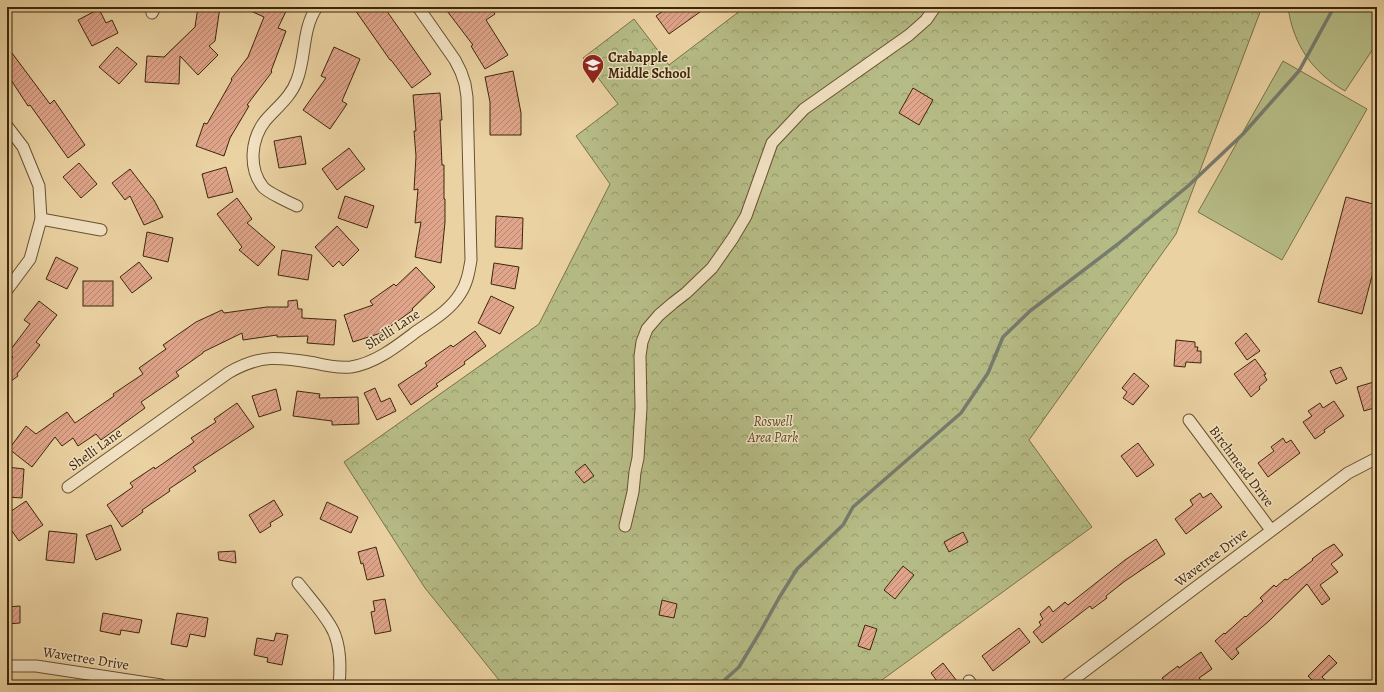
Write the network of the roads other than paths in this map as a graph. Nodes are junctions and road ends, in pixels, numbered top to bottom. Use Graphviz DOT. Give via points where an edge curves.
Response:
graph roads {
  1 [pos="317,7"];
  2 [pos="418,7"];
  3 [pos="934,7"];
  4 [pos="7,126"];
  5 [pos="297,206"];
  6 [pos="41,219"];
  7 [pos="101,230"];
  8 [pos="7,290"];
  9 [pos="1189,420"];
  10 [pos="1377,458"];
  11 [pos="68,487"];
  12 [pos="625,526"];
  13 [pos="1271,530"];
  14 [pos="298,583"];
  15 [pos="7,666"];
  16 [pos="161,685"];
  17 [pos="339,685"];
  18 [pos="1066,685"];
  1 -- 5 [label="street" via="308,27 302,66 296,82 289,95 257,134 253,152 255,171 263,188"];
  2 -- 11 [label="street, Shelli Lane" via="455,60 465,84 467,98 471,260 468,277 458,298 444,312 385,354 366,363 351,367 335,367 274,358 240,366"];
  3 -- 12 [label="street" via="926,20 909,35 804,109 772,143 746,216 733,238 712,268 647,329 640,356 641,408 638,458"];
  4 -- 6 [label="street" via="23,147 39,186"];
  6 -- 7 [label="street"];
  6 -- 8 [label="street" via="30,259"];
  9 -- 13 [label="street, Birchmead Drive"];
  10 -- 13 [label="street, Wavetree Drive" via="1348,473"];
  13 -- 18 [label="street, Wavetree Drive"];
  14 -- 17 [label="street" via="331,625 340,654"];
  15 -- 16 [label="street, Wavetree Drive" via="36,666"];
}
